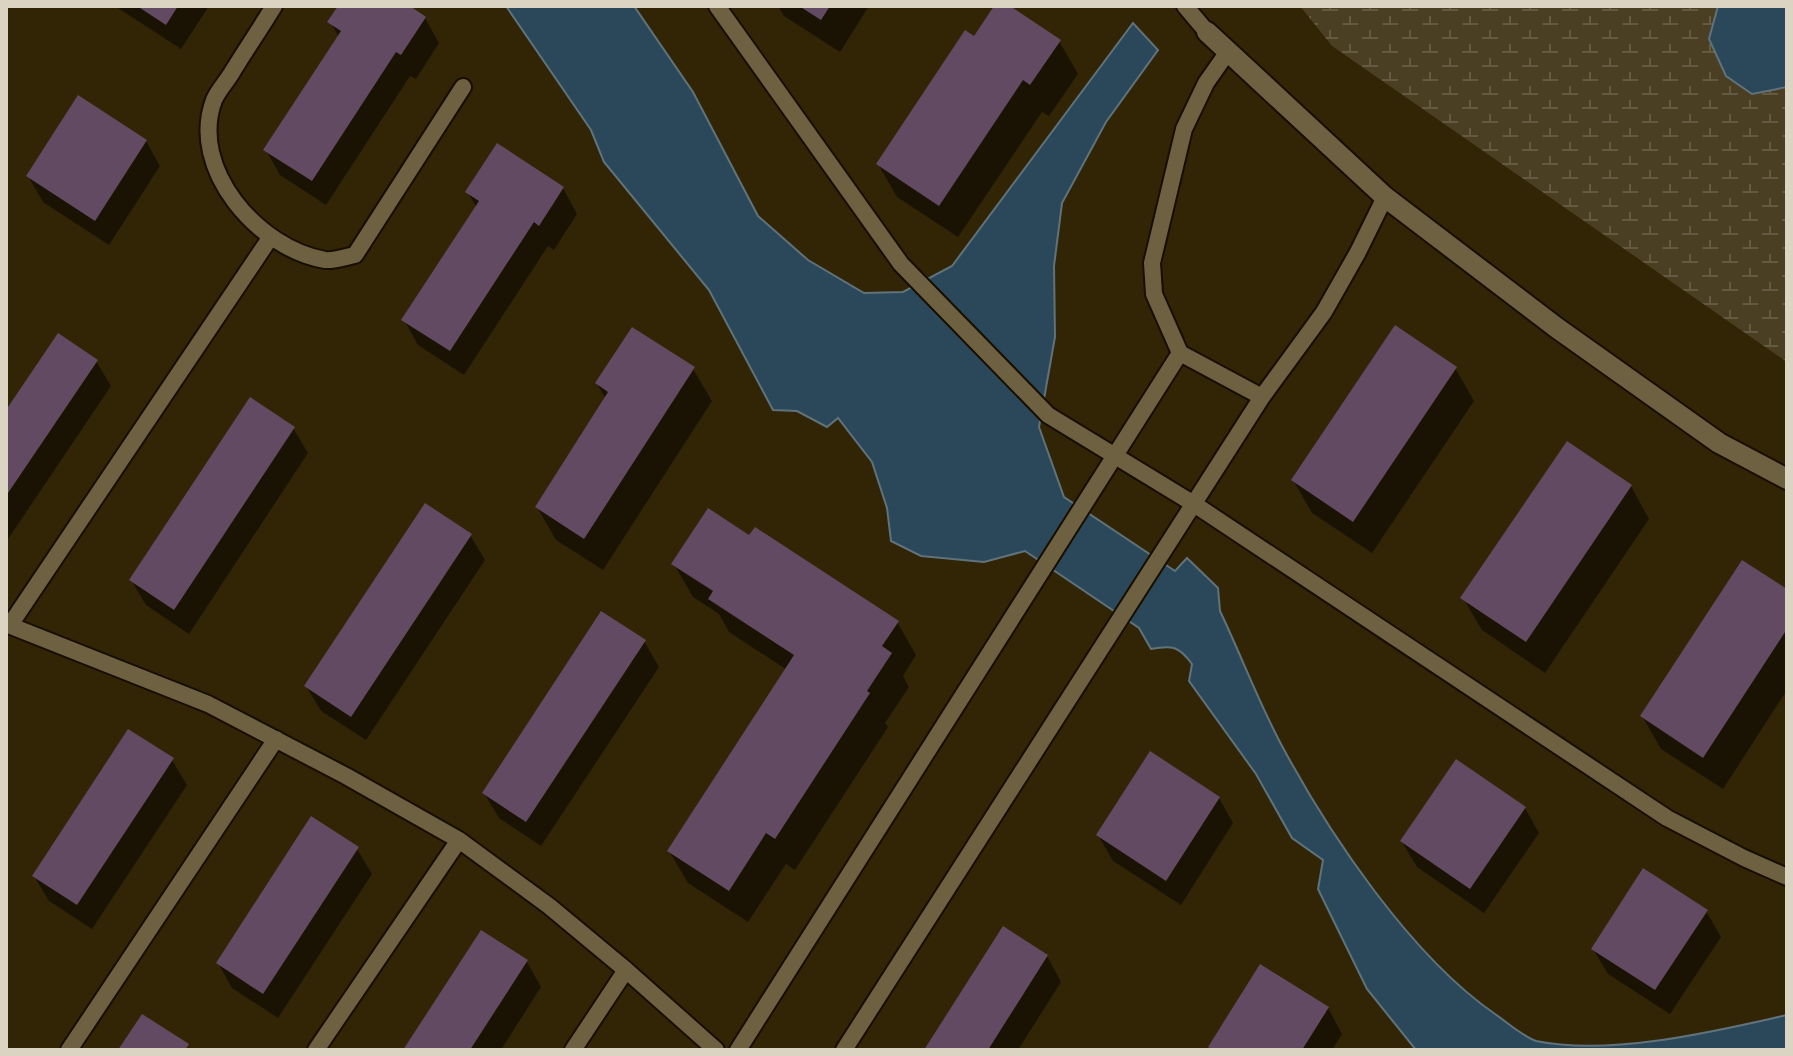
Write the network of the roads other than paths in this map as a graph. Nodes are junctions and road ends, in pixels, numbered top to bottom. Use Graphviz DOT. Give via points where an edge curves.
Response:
graph roads {
  1 [pos="274,6"];
  2 [pos="717,6"];
  3 [pos="1185,6"];
  4 [pos="1207,32"];
  5 [pos="1227,53"];
  6 [pos="463,87"];
  7 [pos="1385,197"];
  8 [pos="270,238"];
  9 [pos="1180,353"];
  10 [pos="1262,397"];
  11 [pos="1116,458"];
  12 [pos="1787,479"];
  13 [pos="1194,504"];
  14 [pos="8,624"];
  15 [pos="276,739"];
  16 [pos="459,840"];
  17 [pos="1787,877"];
  18 [pos="626,970"];
  19 [pos="69,1050"];
  20 [pos="316,1050"];
  21 [pos="573,1050"];
  22 [pos="716,1050"];
  23 [pos="738,1050"];
  24 [pos="844,1050"];
  1 -- 8 [label="lane" via="214,100 209,132 231,197"];
  2 -- 11 [label="lane" via="901,264 1048,415"];
  3 -- 4 [label="lane"];
  4 -- 5 [label="street"];
  5 -- 7 [label="street"];
  5 -- 9 [label="lane" via="1184,129 1152,263 1154,294"];
  6 -- 8 [label="lane" via="355,255 328,260"];
  7 -- 10 [label="lane" via="1324,312"];
  7 -- 12 [label="street" via="1707,435"];
  8 -- 14 [label="lane"];
  9 -- 10 [label="lane"];
  9 -- 11 [label="lane"];
  10 -- 13 [label="lane"];
  11 -- 13 [label="lane"];
  11 -- 23 [label="lane"];
  13 -- 17 [label="lane" via="1667,818"];
  13 -- 24 [label="lane"];
  14 -- 15 [label="lane" via="208,704"];
  15 -- 16 [label="lane"];
  15 -- 19 [label="lane"];
  16 -- 18 [label="lane"];
  16 -- 20 [label="lane"];
  18 -- 21 [label="lane"];
  18 -- 22 [label="lane"];
}
